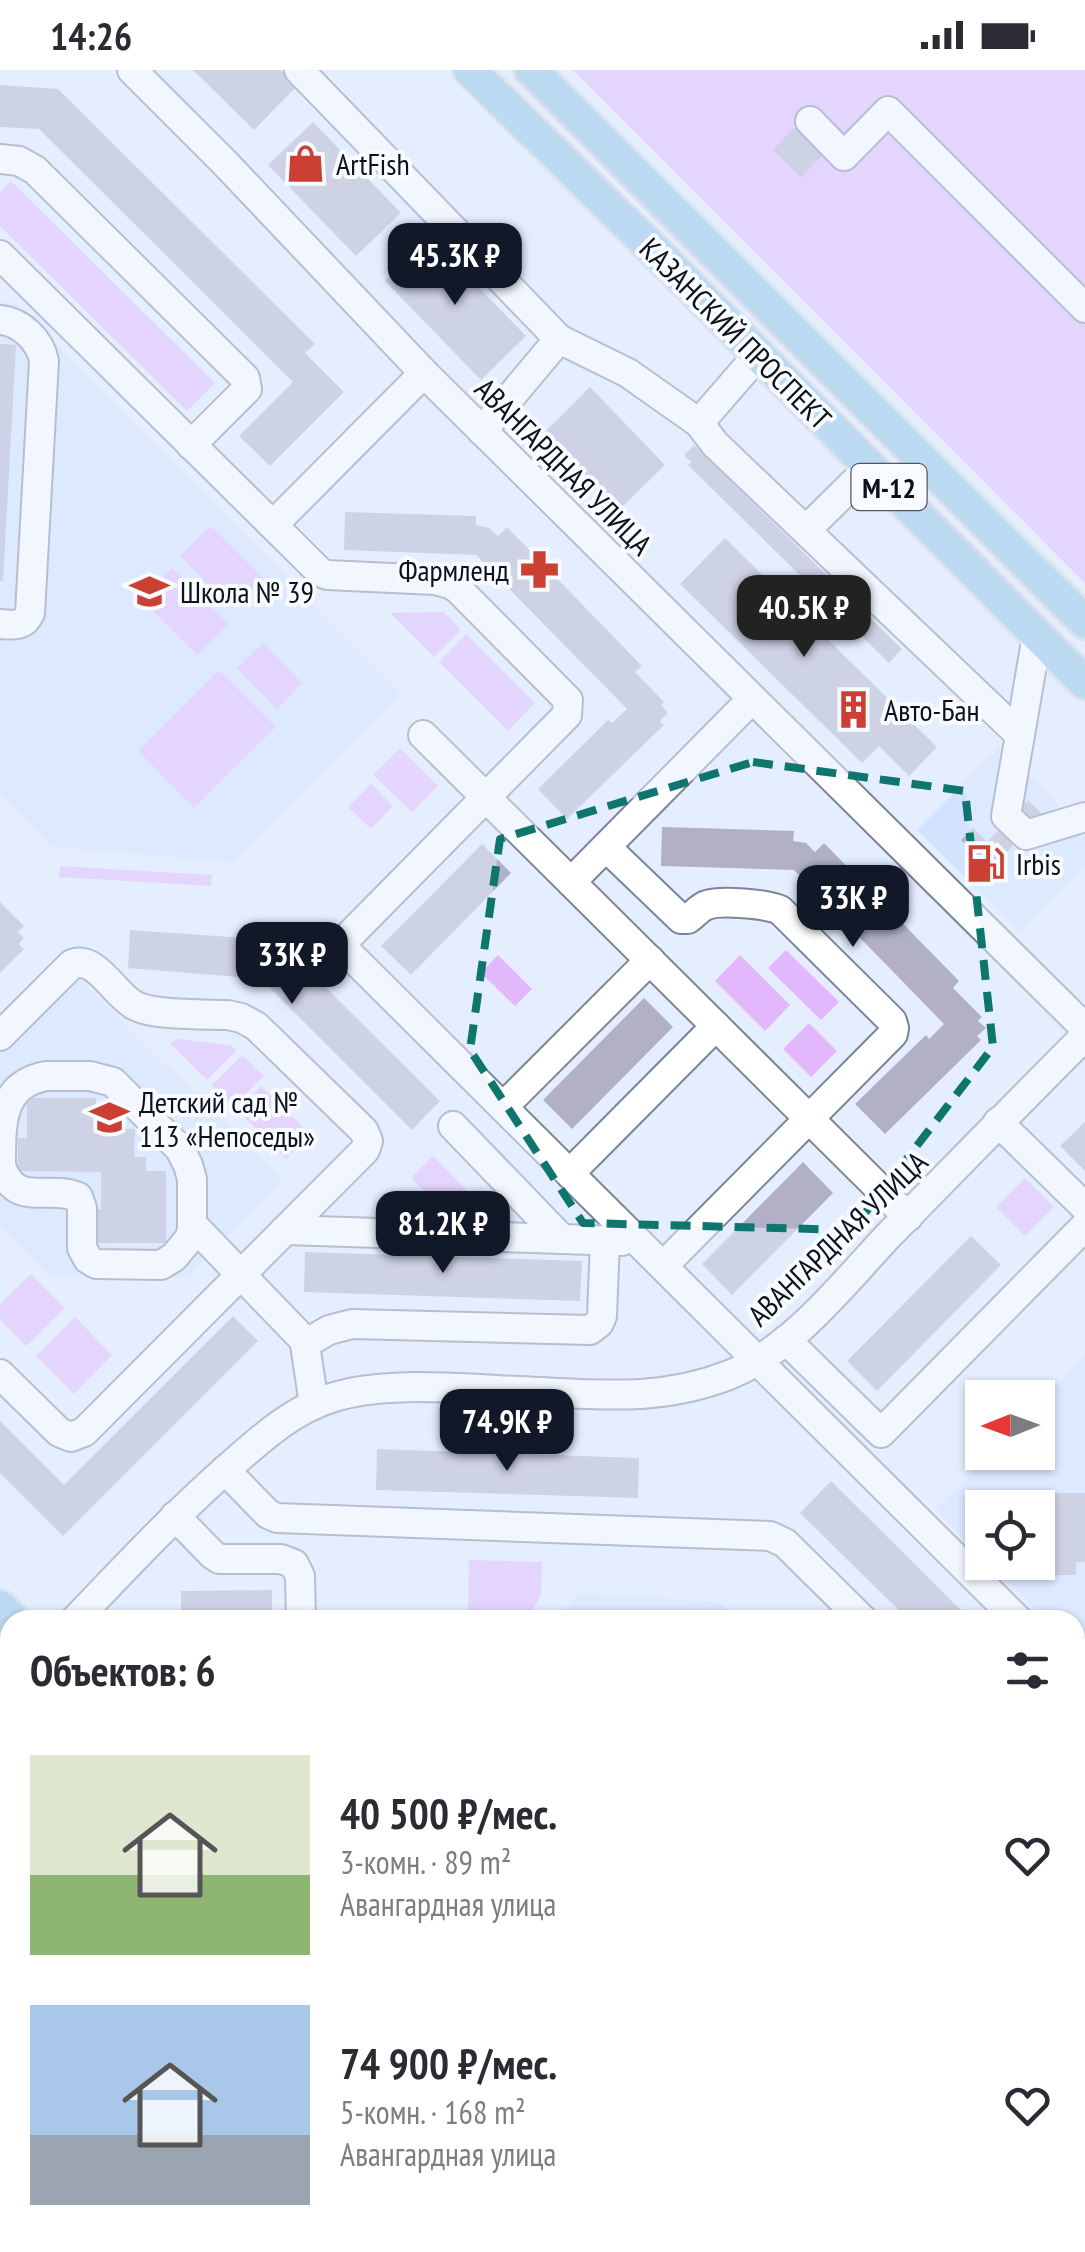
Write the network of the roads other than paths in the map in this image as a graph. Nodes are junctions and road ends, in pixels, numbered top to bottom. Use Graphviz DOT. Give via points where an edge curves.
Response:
graph roads {
  1 [pos="132,70"];
  2 [pos="298,70"];
  3 [pos="470,70"];
  4 [pos="531,70"];
  5 [pos="810,121"];
  6 [pos="0,159"];
  7 [pos="0,255"];
  8 [pos="1085,308"];
  9 [pos="0,320"];
  10 [pos="559,339"];
  11 [pos="758,355"];
  12 [pos="424,372"];
  13 [pos="699,423"];
  14 [pos="482,430"];
  15 [pos="192,445"];
  16 [pos="870,467"];
  17 [pos="272,525"];
  18 [pos="806,529"];
  19 [pos="1085,622"];
  20 [pos="0,624"];
  21 [pos="1037,636"];
  22 [pos="1085,684"];
  23 [pos="752,700"];
  24 [pos="423,735"];
  25 [pos="1020,735"];
  26 [pos="486,798"];
  27 [pos="1085,818"];
  28 [pos="606,847"];
  29 [pos="571,882"];
  30 [pos="650,960"];
  31 [pos="716,1026"];
  32 [pos="1085,1028"];
  33 [pos="0,1036"];
  34 [pos="1085,1036"];
  35 [pos="2,1097"];
  36 [pos="504,1108"];
  37 [pos="809,1119"];
  38 [pos="998,1122"];
  39 [pos="452,1126"];
  40 [pos="570,1173"];
  41 [pos="1085,1208"];
  42 [pos="908,1217"];
  43 [pos="192,1224"];
  44 [pos="1085,1226"];
  45 [pos="286,1230"];
  46 [pos="562,1239"];
  47 [pos="605,1240"];
  48 [pos="638,1242"];
  49 [pos="664,1266"];
  50 [pos="241,1275"];
  51 [pos="786,1340"];
  52 [pos="305,1344"];
  53 [pos="758,1360"];
  54 [pos="0,1374"];
  55 [pos="314,1405"];
  56 [pos="225,1470"];
  57 [pos="175,1516"];
  58 [pos="296,1519"];
  59 [pos="289,1561"];
  60 [pos="85,1610"];
  61 [pos="300,1610"];
  62 [pos="853,1610"];
  63 [pos="1008,1610"];
  1 -- 12 [label="street, АВАНГАРДНАЯ УЛИЦА"];
  2 -- 10 [label="street"];
  3 -- 11 [label="main road, КАЗАНСКИЙ ПРОСПЕКТ / М-12"];
  4 -- 19 [label="main road, КАЗАНСКИЙ ПРОСПЕКТ / М-12"];
  5 -- 8 [label="street" via="844,156 888,112"];
  6 -- 15 [label="street" via="35,170 245,378 247,389"];
  7 -- 15 [label="street"];
  9 -- 20 [label="street" via="20,326 44,361 30,613 20,624"];
  10 -- 13 [label="street" via="628,373"];
  10 -- 14 [label="street"];
  11 -- 13 [label="street"];
  11 -- 16 [label="main road, КАЗАНСКИЙ ПРОСПЕКТ / М-12"];
  12 -- 14 [label="street, АВАНГАРДНАЯ УЛИЦА"];
  12 -- 17 [label="street"];
  13 -- 18 [label="street"];
  14 -- 23 [label="street, АВАНГАРДНАЯ УЛИЦА"];
  15 -- 17 [label="street"];
  16 -- 18 [label="street"];
  16 -- 21 [label="main road, КАЗАНСКИЙ ПРОСПЕКТ / М-12"];
  17 -- 26 [label="street" via="322,574 450,584 568,700 567,715"];
  18 -- 25 [label="street"];
  21 -- 22 [label="main road, КАЗАНСКИЙ ПРОСПЕКТ / М-12"];
  21 -- 25 [label="street"];
  23 -- 28 [label="street"];
  23 -- 32 [label="street, АВАНГАРДНАЯ УЛИЦА"];
  24 -- 26 [label="street"];
  25 -- 27 [label="street" via="1006,816 1026,835"];
  26 -- 29 [label="street"];
  26 -- 36 [label="street" via="340,945"];
  28 -- 29 [label="street"];
  28 -- 37 [label="street" via="680,919 712,904 780,910 892,1021 893,1034"];
  29 -- 30 [label="street"];
  30 -- 31 [label="street"];
  30 -- 36 [label="street"];
  31 -- 37 [label="street"];
  31 -- 40 [label="street"];
  33 -- 45 [label="street" via="82,961 139,1008 228,1016 256,1026 368,1141"];
  34 -- 38 [label="street, АВАНГАРДНАЯ УЛИЦА"];
  35 -- 43 [label="street" via="40,1077 112,1082 180,1149 192,1179"];
  35 -- 43 [label="street" via="4,1175 28,1194 78,1197 82,1248 91,1262 164,1263 188,1243"];
  36 -- 40 [label="street"];
  37 -- 42 [label="street"];
  37 -- 49 [label="street"];
  38 -- 41 [label="street"];
  38 -- 42 [label="street, АВАНГАРДНАЯ УЛИЦА"];
  39 -- 46 [label="street"];
  40 -- 48 [label="street"];
  42 -- 51 [label="street, АВАНГАРДНАЯ УЛИЦА"];
  43 -- 50 [label="street"];
  44 -- 51 [label="street" via="881,1434"];
  45 -- 46 [label="street"];
  45 -- 50 [label="street"];
  46 -- 47 [label="street"];
  47 -- 48 [label="street"];
  47 -- 52 [label="street" via="602,1316 590,1330 352,1324"];
  48 -- 49 [label="street"];
  49 -- 53 [label="street"];
  50 -- 52 [label="street"];
  50 -- 54 [label="street" via="77,1436 59,1432"];
  51 -- 53 [label="street, АВАНГАРДНАЯ УЛИЦА"];
  52 -- 55 [label="street"];
  53 -- 55 [label="street, АВАНГАРДНАЯ УЛИЦА" via="688,1389 642,1396 390,1388"];
  53 -- 63 [label="street"];
  55 -- 56 [label="street, АВАНГАРДНАЯ УЛИЦА"];
  56 -- 57 [label="street, АВАНГАРДНАЯ УЛИЦА"];
  56 -- 58 [label="street" via="268,1514"];
  57 -- 59 [label="street" via="220,1559"];
  57 -- 60 [label="street, АВАНГАРДНАЯ УЛИЦА"];
  58 -- 59 [label="street"];
  58 -- 62 [label="street" via="770,1536 786,1543"];
  59 -- 61 [label="street" via="300,1576"];
}
